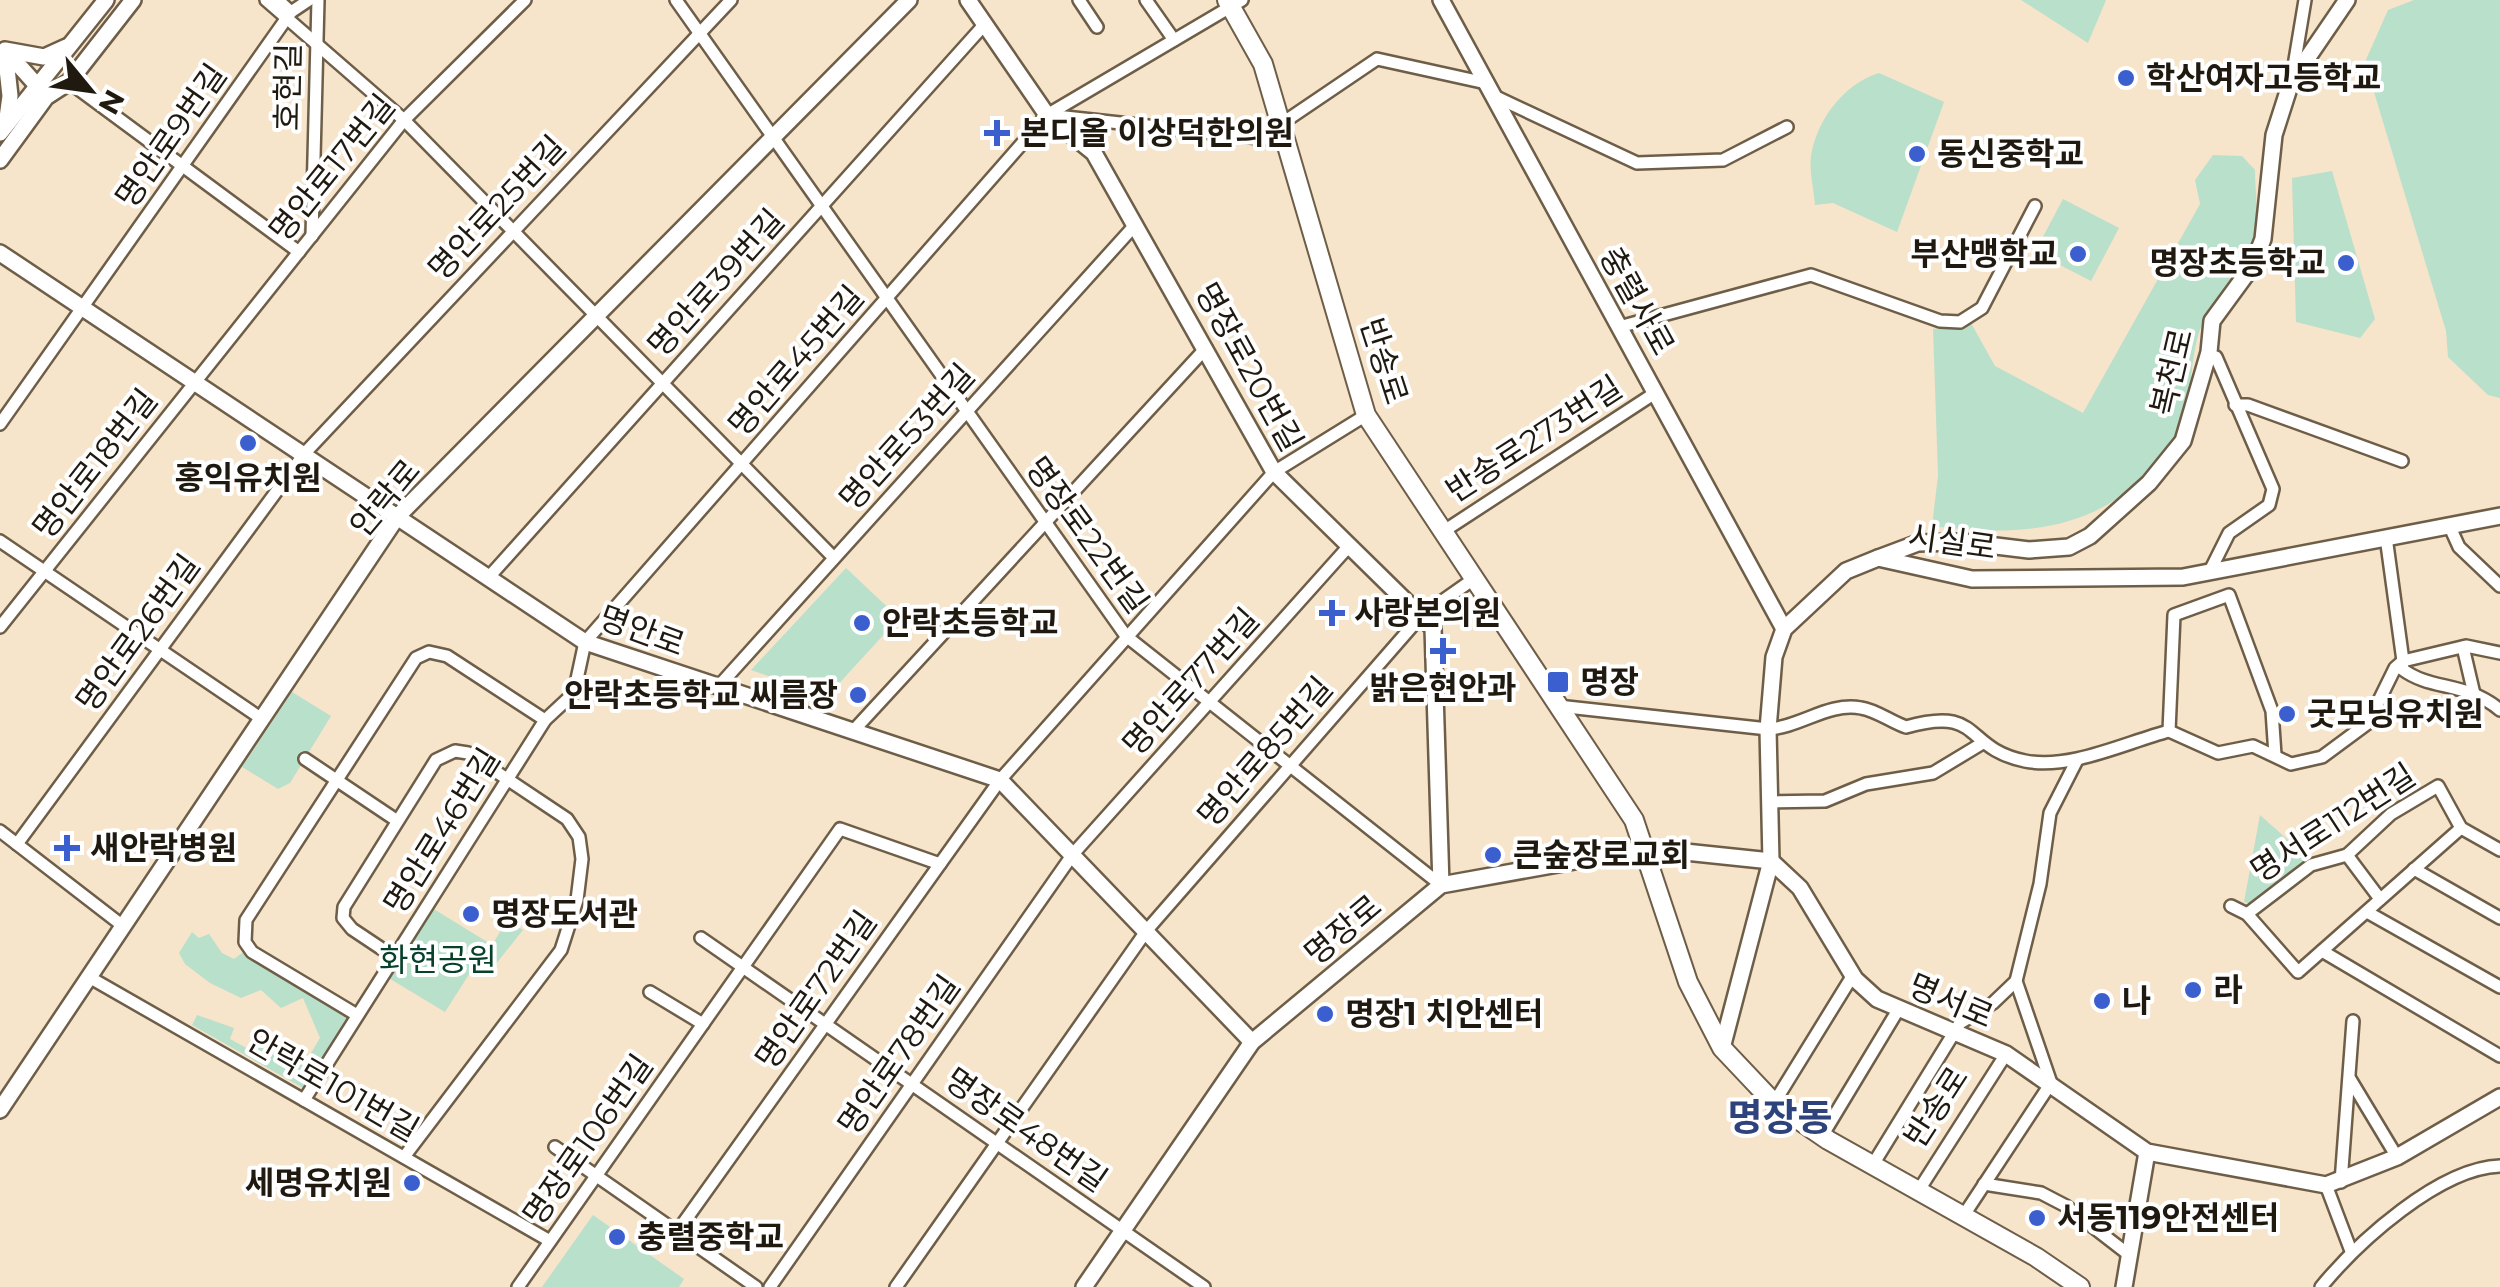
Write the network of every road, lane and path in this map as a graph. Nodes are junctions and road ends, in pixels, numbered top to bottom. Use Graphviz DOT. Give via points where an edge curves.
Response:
graph roads {
  1 [pos="106,0"];
  2 [pos="133,0"];
  3 [pos="266,0"];
  4 [pos="278,0"];
  5 [pos="309,0"];
  6 [pos="318,0"];
  7 [pos="525,0"];
  8 [pos="676,0"];
  9 [pos="730,0"];
  10 [pos="908,0"];
  11 [pos="968,0"];
  12 [pos="1079,0"];
  13 [pos="1146,0"];
  14 [pos="1441,0"];
  15 [pos="2305,0"];
  16 [pos="2347,0"];
  17 [pos="1234,2"];
  18 [pos="289,16"];
  19 [pos="984,25"];
  20 [pos="1097,27"];
  21 [pos="700,33"];
  22 [pos="1174,40"];
  23 [pos="69,45"];
  24 [pos="316,45"];
  25 [pos="3,47"];
  26 [pos="68,82"];
  27 [pos="2291,82"];
  28 [pos="1490,89"];
  29 [pos="42,91"];
  30 [pos="1047,115"];
  31 [pos="404,120"];
  32 [pos="1787,127"];
  33 [pos="2,131"];
  34 [pos="1284,132"];
  35 [pos="773,137"];
  36 [pos="0,160"];
  37 [pos="182,169"];
  38 [pos="822,206"];
  39 [pos="2035,206"];
  40 [pos="1136,224"];
  41 [pos="514,231"];
  42 [pos="312,236"];
  43 [pos="299,252"];
  44 [pos="0,253"];
  45 [pos="888,298"];
  46 [pos="84,309"];
  47 [pos="597,315"];
  48 [pos="1619,327"];
  49 [pos="1206,348"];
  50 [pos="2208,356"];
  51 [pos="195,382"];
  52 [pos="663,383"];
  53 [pos="1655,394"];
  54 [pos="2235,405"];
  55 [pos="965,414"];
  56 [pos="1366,415"];
  57 [pos="0,424"];
  58 [pos="304,454"];
  59 [pos="2402,462"];
  60 [pos="742,464"];
  61 [pos="1274,472"];
  62 [pos="2500,516"];
  63 [pos="398,517"];
  64 [pos="1045,523"];
  65 [pos="2449,525"];
  66 [pos="1444,531"];
  67 [pos="2386,537"];
  68 [pos="0,541"];
  69 [pos="1349,546"];
  70 [pos="834,558"];
  71 [pos="1878,558"];
  72 [pos="45,571"];
  73 [pos="2210,571"];
  74 [pos="488,578"];
  75 [pos="1475,578"];
  76 [pos="2500,586"];
  77 [pos="1421,616"];
  78 [pos="0,627"];
  79 [pos="1784,629"];
  80 [pos="1126,636"];
  81 [pos="585,642"];
  82 [pos="2463,646"];
  83 [pos="160,650"];
  84 [pos="2500,653"];
  85 [pos="2403,661"];
  86 [pos="718,687"];
  87 [pos="2474,694"];
  88 [pos="1209,702"];
  89 [pos="1558,706"];
  90 [pos="2500,710"];
  91 [pos="262,719"];
  92 [pos="545,720"];
  93 [pos="1768,729"];
  94 [pos="854,730"];
  95 [pos="2170,731"];
  96 [pos="1982,744"];
  97 [pos="2276,756"];
  98 [pos="305,759"];
  99 [pos="2077,760"];
  100 [pos="1289,766"];
  101 [pos="507,780"];
  102 [pos="1000,780"];
  103 [pos="338,781"];
  104 [pos="1770,802"];
  105 [pos="396,820"];
  106 [pos="2461,828"];
  107 [pos="0,830"];
  108 [pos="17,844"];
  109 [pos="1647,848"];
  110 [pos="2500,850"];
  111 [pos="1074,854"];
  112 [pos="2346,856"];
  113 [pos="1771,861"];
  114 [pos="940,864"];
  115 [pos="2414,869"];
  116 [pos="1441,884"];
  117 [pos="2380,899"];
  118 [pos="2232,906"];
  119 [pos="2366,912"];
  120 [pos="2247,914"];
  121 [pos="2500,918"];
  122 [pos="123,926"];
  123 [pos="1147,930"];
  124 [pos="701,938"];
  125 [pos="2322,951"];
  126 [pos="394,957"];
  127 [pos="743,967"];
  128 [pos="1853,975"];
  129 [pos="90,977"];
  130 [pos="2016,981"];
  131 [pos="2500,987"];
  132 [pos="650,992"];
  133 [pos="1898,1010"];
  134 [pos="358,1015"];
  135 [pos="2353,1021"];
  136 [pos="703,1024"];
  137 [pos="826,1024"];
  138 [pos="1953,1032"];
  139 [pos="1252,1042"];
  140 [pos="1722,1048"];
  141 [pos="2006,1054"];
  142 [pos="2500,1056"];
  143 [pos="2349,1077"];
  144 [pos="912,1084"];
  145 [pos="2051,1084"];
  146 [pos="2500,1098"];
  147 [pos="304,1100"];
  148 [pos="1774,1103"];
  149 [pos="0,1110"];
  150 [pos="1822,1136"];
  151 [pos="997,1143"];
  152 [pos="555,1147"];
  153 [pos="2146,1152"];
  154 [pos="2397,1156"];
  155 [pos="404,1157"];
  156 [pos="1872,1166"];
  157 [pos="2500,1166"];
  158 [pos="596,1176"];
  159 [pos="1984,1184"];
  160 [pos="2334,1184"];
  161 [pos="1917,1192"];
  162 [pos="1962,1218"];
  163 [pos="1123,1230"];
  164 [pos="678,1232"];
  165 [pos="550,1241"];
  166 [pos="2351,1251"];
  167 [pos="2128,1254"];
  168 [pos="518,1287"];
  169 [pos="756,1287"];
  170 [pos="770,1287"];
  171 [pos="896,1287"];
  172 [pos="1084,1287"];
  173 [pos="1204,1287"];
  174 [pos="2080,1287"];
  175 [pos="2124,1287"];
  176 [pos="2321,1287"];
  1 -- 23 [label="main road"];
  2 -- 26 [label="main road"];
  3 -- 18 [label="street"];
  4 -- 18 [label="street"];
  5 -- 18 [label="street, 명안로9번길"];
  6 -- 24 [label="street, 호현길"];
  7 -- 31 [label="street, 명안로17번길"];
  8 -- 21 [label="street, 명장로22번길"];
  9 -- 21 [label="street, 명안로25번길"];
  10 -- 35 [label="main road, 안락로"];
  11 -- 19 [label="main road, 명장로20번길"];
  12 -- 20 [label="street"];
  13 -- 22 [label="street"];
  14 -- 28 [label="main road, 충렬사로"];
  15 -- 27 [label="street"];
  16 -- 27 [label="main road, 복천로"];
  17 -- 22 [label="street, 명안로45번길"];
  17 -- 34 [label="main road, 반송로"];
  18 -- 24 [label="street"];
  18 -- 37 [label="street, 명안로9번길"];
  19 -- 30 [label="main road, 명장로20번길"];
  19 -- 38 [label="street, 명안로39번길"];
  21 -- 35 [label="street, 명장로22번길"];
  21 -- 41 [label="street, 명안로25번길"];
  22 -- 30 [label="street, 명안로45번길"];
  23 -- 25 [label="main road" via="44,57"];
  23 -- 29 [label="main road"];
  24 -- 31 [label="street"];
  24 -- 42 [label="street, 호현길"];
  25 -- 29 [label="main road"];
  25 -- 33 [label="main road" via="10,96"];
  26 -- 29 [label="main road"];
  26 -- 37 [label="street"];
  27 -- 50 [label="main road, 복천로" via="2274,135 2263,239 2253,265 2212,321"];
  28 -- 32 [label="street" via="1637,163 1723,160"];
  28 -- 34 [label="street" via="1378,59"];
  28 -- 48 [label="main road, 충렬사로"];
  29 -- 33 [label="main road"];
  29 -- 36 [label="main road"];
  30 -- 34 [label="street"];
  30 -- 40 [label="main road, 명장로20번길" via="1094,153"];
  30 -- 45 [label="street, 명안로45번길"];
  31 -- 41 [label="street"];
  31 -- 42 [label="street, 명안로17번길"];
  34 -- 56 [label="main road, 반송로"];
  35 -- 38 [label="street, 명장로22번길"];
  35 -- 47 [label="main road, 안락로"];
  37 -- 43 [label="street"];
  37 -- 46 [label="street, 명안로9번길"];
  38 -- 45 [label="street, 명장로22번길"];
  38 -- 52 [label="street, 명안로39번길"];
  39 -- 48 [label="street" via="1982,308 1960,322 1940,321 1812,275"];
  40 -- 49 [label="main road, 명장로20번길"];
  40 -- 55 [label="street, 명안로53번길"];
  41 -- 47 [label="street"];
  41 -- 58 [label="street, 명안로25번길"];
  42 -- 43 [label="street, 명안로17번길"];
  43 -- 51 [label="street, 명안로17번길"];
  44 -- 46 [label="main road, 명안로"];
  45 -- 55 [label="street, 명장로22번길"];
  45 -- 60 [label="street, 명안로45번길"];
  46 -- 51 [label="main road, 명안로"];
  46 -- 57 [label="street, 명안로9번길"];
  47 -- 52 [label="street"];
  47 -- 63 [label="main road, 안락로"];
  48 -- 53 [label="main road, 충렬사로"];
  49 -- 61 [label="main road, 명장로20번길"];
  49 -- 64 [label="street"];
  50 -- 54 [label="street" via="2216,357"];
  50 -- 71 [label="main road, 복천로" via="2184,441 2090,536 2050,550 1918,543"];
  51 -- 58 [label="main road, 명안로"];
  51 -- 72 [label="street, 명안로18번길"];
  52 -- 60 [label="street"];
  52 -- 74 [label="street, 명안로39번길"];
  53 -- 66 [label="street, 반송로273번길"];
  53 -- 79 [label="main road, 충렬사로"];
  54 -- 59 [label="street"];
  54 -- 73 [label="street" via="2273,489 2269,505 2229,533"];
  55 -- 64 [label="street, 명장로22번길"];
  55 -- 70 [label="street, 명안로53번길"];
  56 -- 61 [label="street, 명안로72번길"];
  56 -- 66 [label="main road, 반송로"];
  58 -- 63 [label="main road, 명안로"];
  58 -- 83 [label="street, 명안로26번길"];
  60 -- 70 [label="street"];
  60 -- 81 [label="street, 명안로45번길"];
  61 -- 69 [label="main road, 명장로20번길"];
  61 -- 80 [label="street, 명안로72번길"];
  62 -- 65 [label="main road, 시실로"];
  63 -- 74 [label="main road, 명안로"];
  63 -- 91 [label="main road, 안락로"];
  64 -- 80 [label="street, 명장로22번길"];
  64 -- 94 [label="street"];
  65 -- 67 [label="main road, 시실로"];
  65 -- 76 [label="street" via="2458,547"];
  66 -- 75 [label="main road, 반송로"];
  67 -- 73 [label="main road, 시실로"];
  67 -- 85 [label="street"];
  68 -- 72 [label="street"];
  69 -- 77 [label="main road, 명장로20번길"];
  69 -- 88 [label="street, 명안로77번길"];
  70 -- 86 [label="street, 명안로53번길"];
  71 -- 73 [label="main road, 시실로" via="1972,579 2183,577"];
  71 -- 79 [label="main road, 시실로" via="1846,571"];
  72 -- 78 [label="street, 명안로18번길"];
  72 -- 83 [label="street"];
  74 -- 81 [label="main road, 명안로"];
  75 -- 77 [label="street, 명안로85번길"];
  75 -- 89 [label="main road, 반송로"];
  77 -- 100 [label="street, 명안로85번길"];
  77 -- 116 [label="main road, 명장로20번길" via="1433,628"];
  79 -- 93 [label="main road" via="1774,658"];
  80 -- 88 [label="street, 명장로22번길"];
  80 -- 102 [label="street, 명안로72번길"];
  81 -- 86 [label="main road, 명안로"];
  81 -- 92 [label="street, 명안로46번길" via="574,692"];
  82 -- 84 [label="street"];
  82 -- 85 [label="street"];
  82 -- 87 [label="street"];
  83 -- 91 [label="street"];
  83 -- 108 [label="street, 명안로26번길"];
  85 -- 87 [label="street" via="2402,669 2419,682"];
  85 -- 97 [label="street" via="2368,723 2352,738 2297,763"];
  86 -- 94 [label="main road, 명안로"];
  87 -- 90 [label="street"];
  88 -- 100 [label="street, 명장로22번길"];
  88 -- 111 [label="street, 명안로77번길"];
  89 -- 93 [label="street"];
  89 -- 109 [label="main road, 반송로"];
  91 -- 122 [label="main road, 안락로"];
  92 -- 101 [label="street, 명안로46번길"];
  92 -- 103 [label="street" via="447,656 430,652 410,664"];
  93 -- 96 [label="street" via="1793,727 1834,707 1864,708 1906,727 1954,719"];
  93 -- 104 [label="main road"];
  94 -- 102 [label="main road, 명안로"];
  95 -- 97 [label="street" via="2218,753 2253,746"];
  95 -- 97 [label="street" via="2174,614 2229,595 2272,712"];
  95 -- 99 [label="street"];
  96 -- 99 [label="street" via="2023,761"];
  96 -- 104 [label="street" via="1933,774 1866,784 1824,801"];
  98 -- 103 [label="street"];
  99 -- 130 [label="street" via="2050,813"];
  100 -- 116 [label="street, 명장로22번길"];
  100 -- 123 [label="street, 명안로85번길"];
  101 -- 105 [label="street" via="468,753 446,753"];
  101 -- 126 [label="street, 명안로46번길"];
  101 -- 155 [label="street" via="567,819 579,837 572,921 561,950"];
  102 -- 111 [label="main road, 명안로"];
  102 -- 114 [label="street, 명안로72번길"];
  103 -- 105 [label="street"];
  103 -- 134 [label="street" via="243,931 252,952"];
  104 -- 113 [label="main road"];
  105 -- 126 [label="street" via="348,897 343,918"];
  106 -- 110 [label="street, 명서로112번길"];
  106 -- 112 [label="street, 명서로112번길" via="2438,786 2392,814"];
  106 -- 115 [label="street"];
  107 -- 108 [label="street"];
  108 -- 122 [label="street"];
  109 -- 113 [label="main road, 명장로"];
  109 -- 116 [label="main road, 명장로"];
  109 -- 140 [label="main road, 반송로" via="1692,992"];
  111 -- 123 [label="main road, 명안로"];
  111 -- 144 [label="street, 명안로78번길"];
  112 -- 117 [label="street"];
  112 -- 120 [label="street, 명서로112번길" via="2312,866"];
  113 -- 128 [label="main road, 명서로" via="1800,888"];
  113 -- 140 [label="main road"];
  114 -- 127 [label="street, 명장로106번길" via="840,829"];
  114 -- 137 [label="street, 명안로72번길"];
  115 -- 117 [label="street"];
  115 -- 121 [label="street"];
  116 -- 139 [label="main road, 명장로"];
  117 -- 119 [label="street"];
  118 -- 120 [label="street"];
  119 -- 125 [label="street"];
  119 -- 131 [label="street"];
  120 -- 125 [label="street, 명서로112번길" via="2298,972"];
  122 -- 129 [label="main road, 안락로"];
  123 -- 139 [label="main road, 명안로"];
  123 -- 151 [label="street, 명안로85번길"];
  124 -- 127 [label="street, 명장로48번길"];
  125 -- 142 [label="street"];
  126 -- 134 [label="street, 명안로46번길"];
  127 -- 136 [label="street, 명장로106번길"];
  127 -- 137 [label="street, 명장로48번길"];
  128 -- 133 [label="main road, 명서로"];
  128 -- 148 [label="street"];
  129 -- 147 [label="street, 안락로101번길"];
  129 -- 149 [label="main road, 안락로"];
  130 -- 138 [label="street"];
  130 -- 145 [label="street, 명서로"];
  132 -- 136 [label="street"];
  133 -- 138 [label="main road, 명서로"];
  133 -- 150 [label="street"];
  134 -- 147 [label="street, 명안로46번길"];
  135 -- 143 [label="street"];
  136 -- 158 [label="street, 명장로106번길"];
  137 -- 144 [label="street, 명장로48번길"];
  137 -- 164 [label="street, 명안로72번길"];
  138 -- 141 [label="main road, 명서로"];
  138 -- 156 [label="street, 반송로"];
  139 -- 163 [label="main road, 명장로"];
  140 -- 148 [label="main road, 반송로"];
  141 -- 145 [label="main road, 명서로"];
  141 -- 161 [label="street, 반송로"];
  143 -- 154 [label="street"];
  143 -- 160 [label="street"];
  144 -- 151 [label="street, 명장로48번길"];
  144 -- 170 [label="street, 명안로78번길"];
  145 -- 153 [label="main road, 명서로"];
  145 -- 159 [label="street"];
  146 -- 154 [label="main road"];
  147 -- 155 [label="street, 안락로101번길"];
  148 -- 150 [label="main road, 반송로"];
  150 -- 156 [label="main road, 반송로"];
  151 -- 163 [label="street, 명장로48번길"];
  151 -- 171 [label="street, 명안로85번길"];
  152 -- 158 [label="street"];
  153 -- 160 [label="main road, 명서로"];
  153 -- 167 [label="main road"];
  154 -- 160 [label="main road"];
  155 -- 165 [label="street, 안락로101번길"];
  156 -- 161 [label="main road, 반송로"];
  157 -- 166 [label="street" via="2484,1166 2433,1192"];
  158 -- 164 [label="street"];
  158 -- 165 [label="street, 명장로106번길"];
  159 -- 162 [label="street"];
  159 -- 167 [label="street" via="2041,1193"];
  160 -- 166 [label="street"];
  161 -- 162 [label="main road, 반송로"];
  162 -- 174 [label="main road, 반송로"];
  163 -- 172 [label="main road, 명장로"];
  163 -- 173 [label="street, 명장로48번길"];
  164 -- 169 [label="street"];
  165 -- 168 [label="street, 명장로106번길"];
  166 -- 176 [label="street"];
  167 -- 175 [label="main road"];
}
